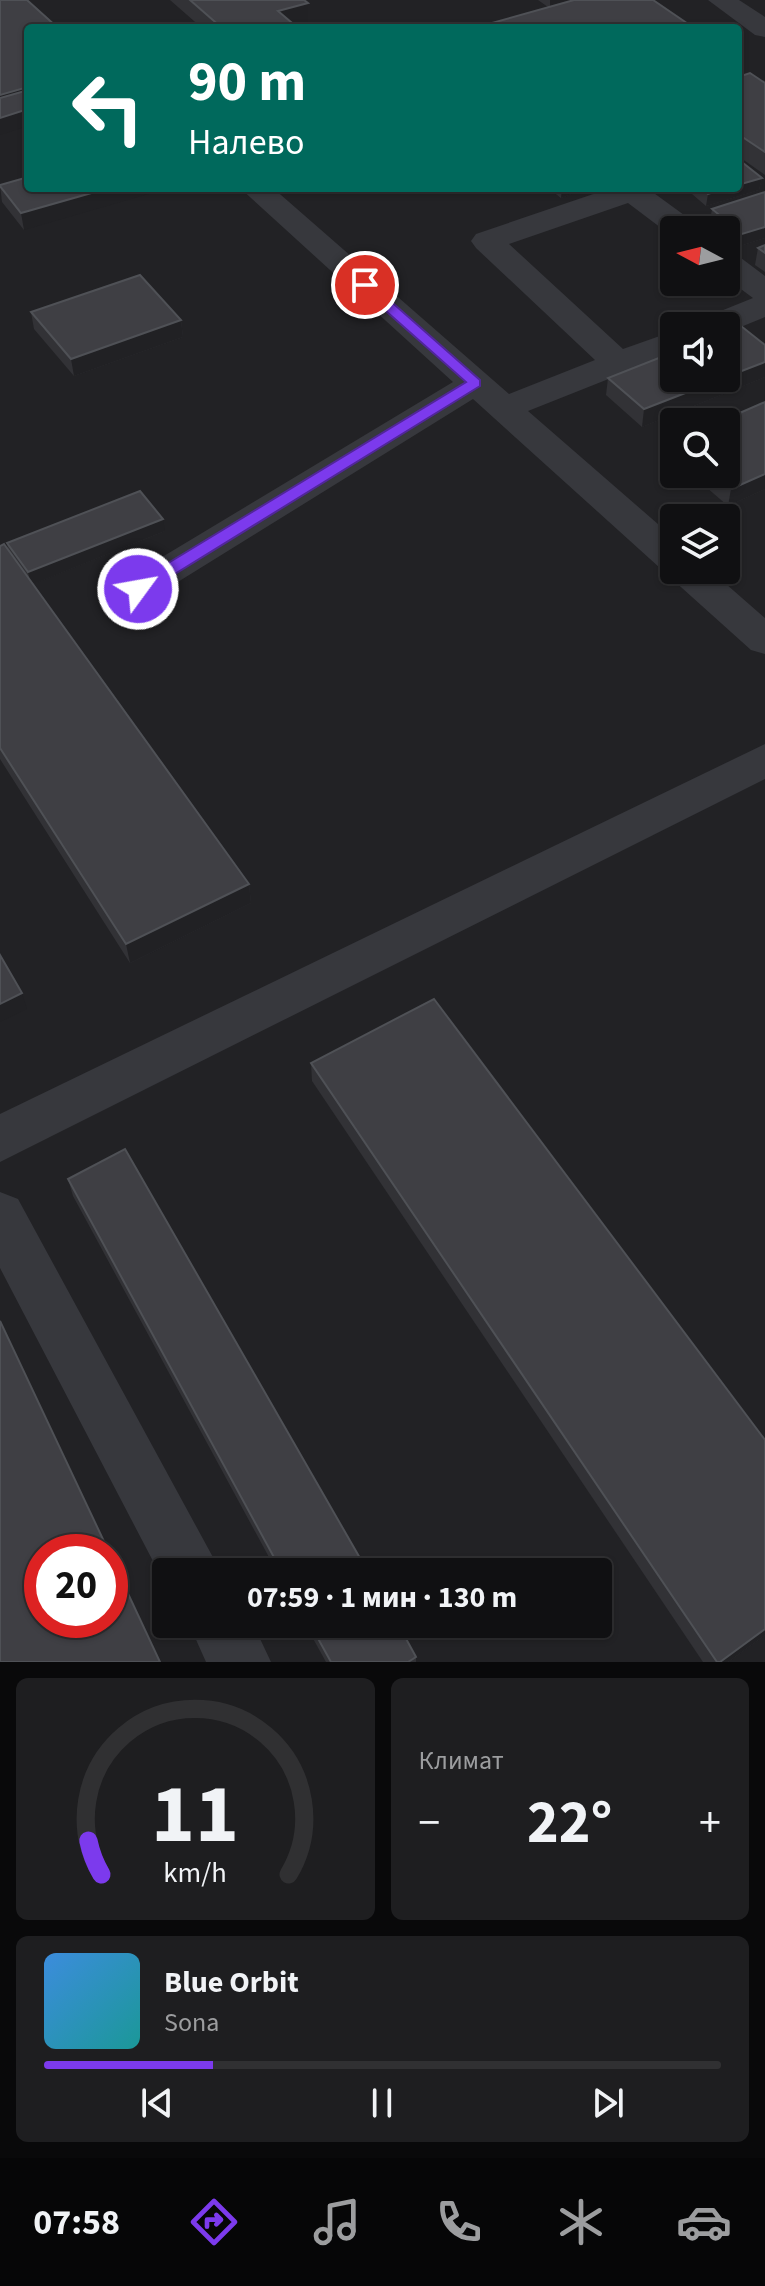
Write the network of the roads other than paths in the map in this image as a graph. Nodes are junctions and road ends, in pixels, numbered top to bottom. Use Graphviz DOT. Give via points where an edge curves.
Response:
graph roads {
  1 [pos="721,0"];
  2 [pos="765,29"];
  3 [pos="260,192"];
  4 [pos="629,192"];
  5 [pos="633,192"];
  6 [pos="665,216"];
  7 [pos="740,273"];
  8 [pos="765,292"];
  9 [pos="765,305"];
  10 [pos="740,315"];
  11 [pos="660,346"];
  12 [pos="618,363"];
  13 [pos="475,383"];
  14 [pos="504,408"];
  15 [pos="660,547"];
  16 [pos="702,584"];
  17 [pos="138,589"];
  18 [pos="765,640"];
  19 [pos="765,760"];
  20 [pos="0,1139"];
  21 [pos="0,1216"];
  22 [pos="183,1558"];
  23 [pos="227,1638"];
  24 [pos="240,1662"];
  1 -- 2 [label="lane"];
  3 -- 13 [label="lane"];
  4 -- 12 [label="lane" via="487,241"];
  5 -- 6 [label="lane"];
  7 -- 8 [label="lane"];
  9 -- 10 [label="lane"];
  11 -- 12 [label="lane"];
  12 -- 14 [label="lane"];
  13 -- 14 [label="lane"];
  13 -- 17 [label="lane"];
  14 -- 15 [label="lane"];
  16 -- 18 [label="lane"];
  19 -- 20 [label="lane"];
  21 -- 22 [label="lane"];
  23 -- 24 [label="lane"];
}
